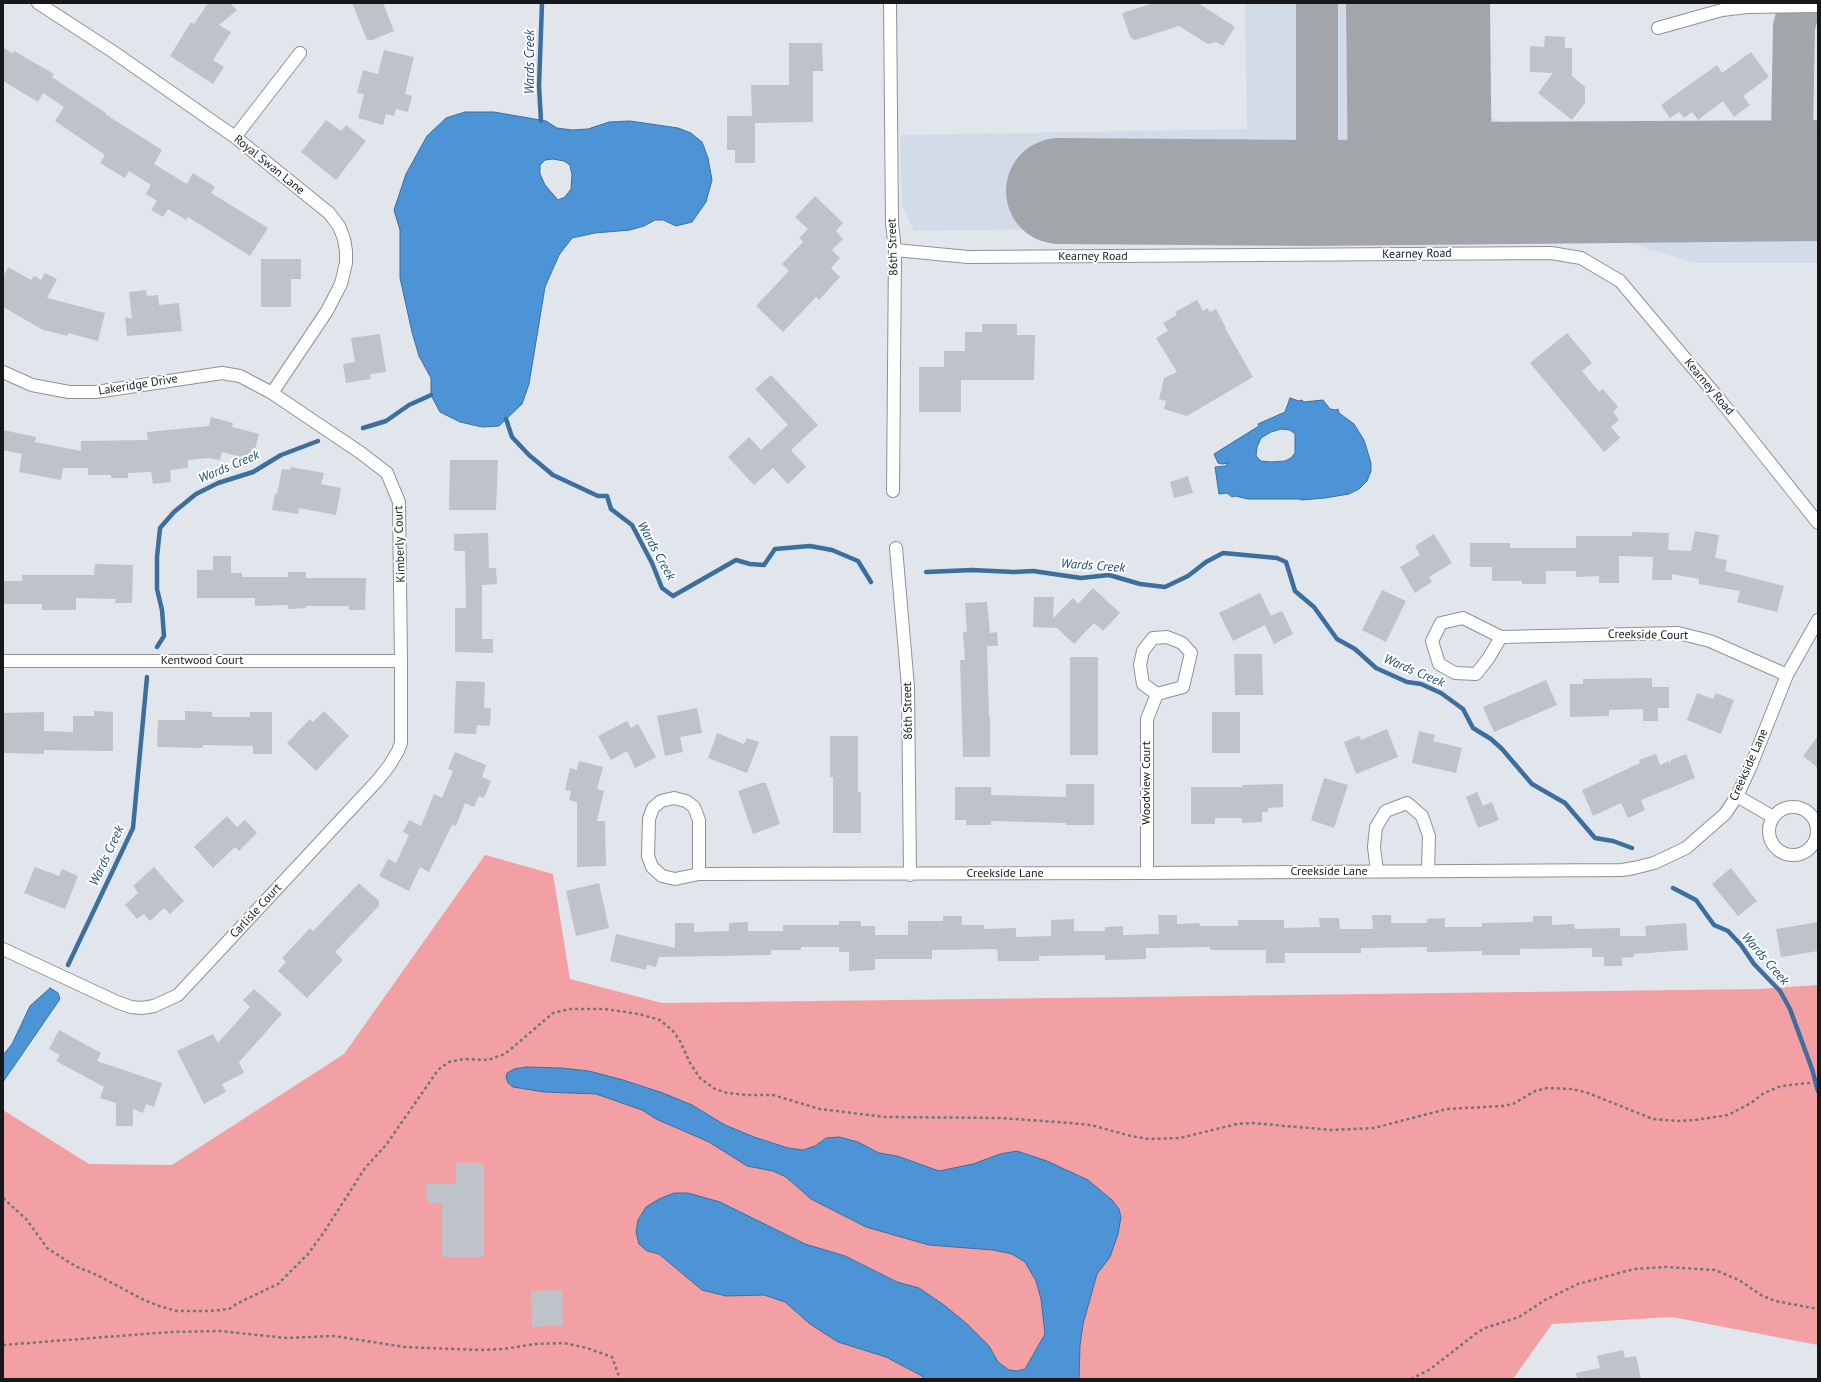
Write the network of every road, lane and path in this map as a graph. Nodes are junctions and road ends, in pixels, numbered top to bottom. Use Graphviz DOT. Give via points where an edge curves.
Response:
graph roads {
  1 [pos="38,3"];
  2 [pos="890,3"];
  3 [pos="1818,6"];
  4 [pos="1658,28"];
  5 [pos="300,53"];
  6 [pos="235,138"];
  7 [pos="895,250"];
  8 [pos="3,372"];
  9 [pos="272,393"];
  10 [pos="893,491"];
  11 [pos="1818,523"];
  12 [pos="896,548"];
  13 [pos="1818,620"];
  14 [pos="1501,637"];
  15 [pos="3,661"];
  16 [pos="401,661"];
  17 [pos="1787,675"];
  18 [pos="1157,694"];
  19 [pos="1737,796"];
  20 [pos="1773,817"];
  21 [pos="1428,871"];
  22 [pos="1376,872"];
  23 [pos="1147,873"];
  24 [pos="699,874"];
  25 [pos="910,875"];
  26 [pos="3,948"];
  27 [pos="1818,1082"];
  28 [pos="3,1198"];
  29 [pos="1818,1309"];
  30 [pos="3,1345"];
  31 [pos="620,1379"];
  32 [pos="1411,1379"];
  1 -- 6 [label="street, Royal Swan Lane" via="125,60"];
  2 -- 7 [label="street, 86th Street" via="892,223"];
  3 -- 4 [label="street" via="1722,10"];
  5 -- 6 [label="street"];
  6 -- 9 [label="street, Royal Swan Lane" via="329,213 339,226 346,251 341,284 335,297"];
  7 -- 10 [label="street, 86th Street"];
  7 -- 11 [label="street, Kearney Road" via="968,257 1551,253 1581,258 1620,282 1720,400"];
  8 -- 9 [label="street, Lakeridge Drive" via="32,384 76,392 96,392 222,373 248,379"];
  9 -- 16 [label="street, Kimberly Court" via="387,473 401,510"];
  12 -- 25 [label="street, 86th Street" via="908,687"];
  13 -- 17 [label="street, Creekside Lane"];
  14 -- 14 [label="street, Creekside Court" via="1463,618 1441,623 1432,641 1439,664 1455,673 1476,674"];
  14 -- 17 [label="street, Creekside Court" via="1678,633 1710,641"];
  15 -- 16 [label="street, Kentwood Court"];
  16 -- 26 [label="street, Carlisle Court" via="401,743 389,766 377,782 178,995 154,1006 131,1007"];
  17 -- 19 [label="street, Creekside Lane"];
  18 -- 18 [label="street" via="1143,684 1140,665 1143,651 1153,638 1167,637 1182,643 1191,653 1183,687"];
  18 -- 23 [label="street, Woodview Court" via="1147,719"];
  19 -- 20 [label="street"];
  19 -- 21 [label="street, Creekside Lane" via="1725,814 1686,848 1654,863 1634,868"];
  20 -- 20 [label="street" via="1769,837 1777,850 1784,854 1799,855 1812,847 1818,833 1817,824 1807,811 1791,806"];
  21 -- 22 [label="street, Creekside Lane"];
  21 -- 22 [label="street" via="1429,836 1422,816 1407,803 1386,811 1376,828"];
  22 -- 23 [label="street, Creekside Lane"];
  23 -- 25 [label="street, Creekside Lane"];
  24 -- 24 [label="street, Creekside Lane" via="699,820 694,807 686,801 674,798 661,801 653,808 649,819 648,856 652,867 662,876 675,879"];
  24 -- 25 [label="street, Creekside Lane"];
  27 -- 28 [label="path" via="1781,1086 1764,1093 1734,1112 1679,1122 1653,1119 1588,1092 1547,1088 1535,1091 1513,1104 1447,1109 1374,1128 1331,1130 1252,1123 1237,1124 1180,1138 1149,1139 1071,1123 1000,1118 885,1117 820,1109 774,1095 727,1093 715,1089 700,1078 680,1041 660,1020 605,1009 570,1009 553,1013 505,1054 488,1060 464,1059 449,1062 438,1070 395,1134 365,1168 308,1254 278,1284 229,1309 177,1311 142,1299 75,1266 47,1248 27,1220"];
  29 -- 32 [label="path" via="1768,1298 1739,1280 1715,1270 1688,1267 1634,1269 1578,1284 1545,1300 1519,1318 1486,1328 1429,1370"];
  30 -- 31 [label="path" via="170,1332 220,1331 286,1338 334,1336 404,1347 479,1350 564,1343 612,1357"];
}
